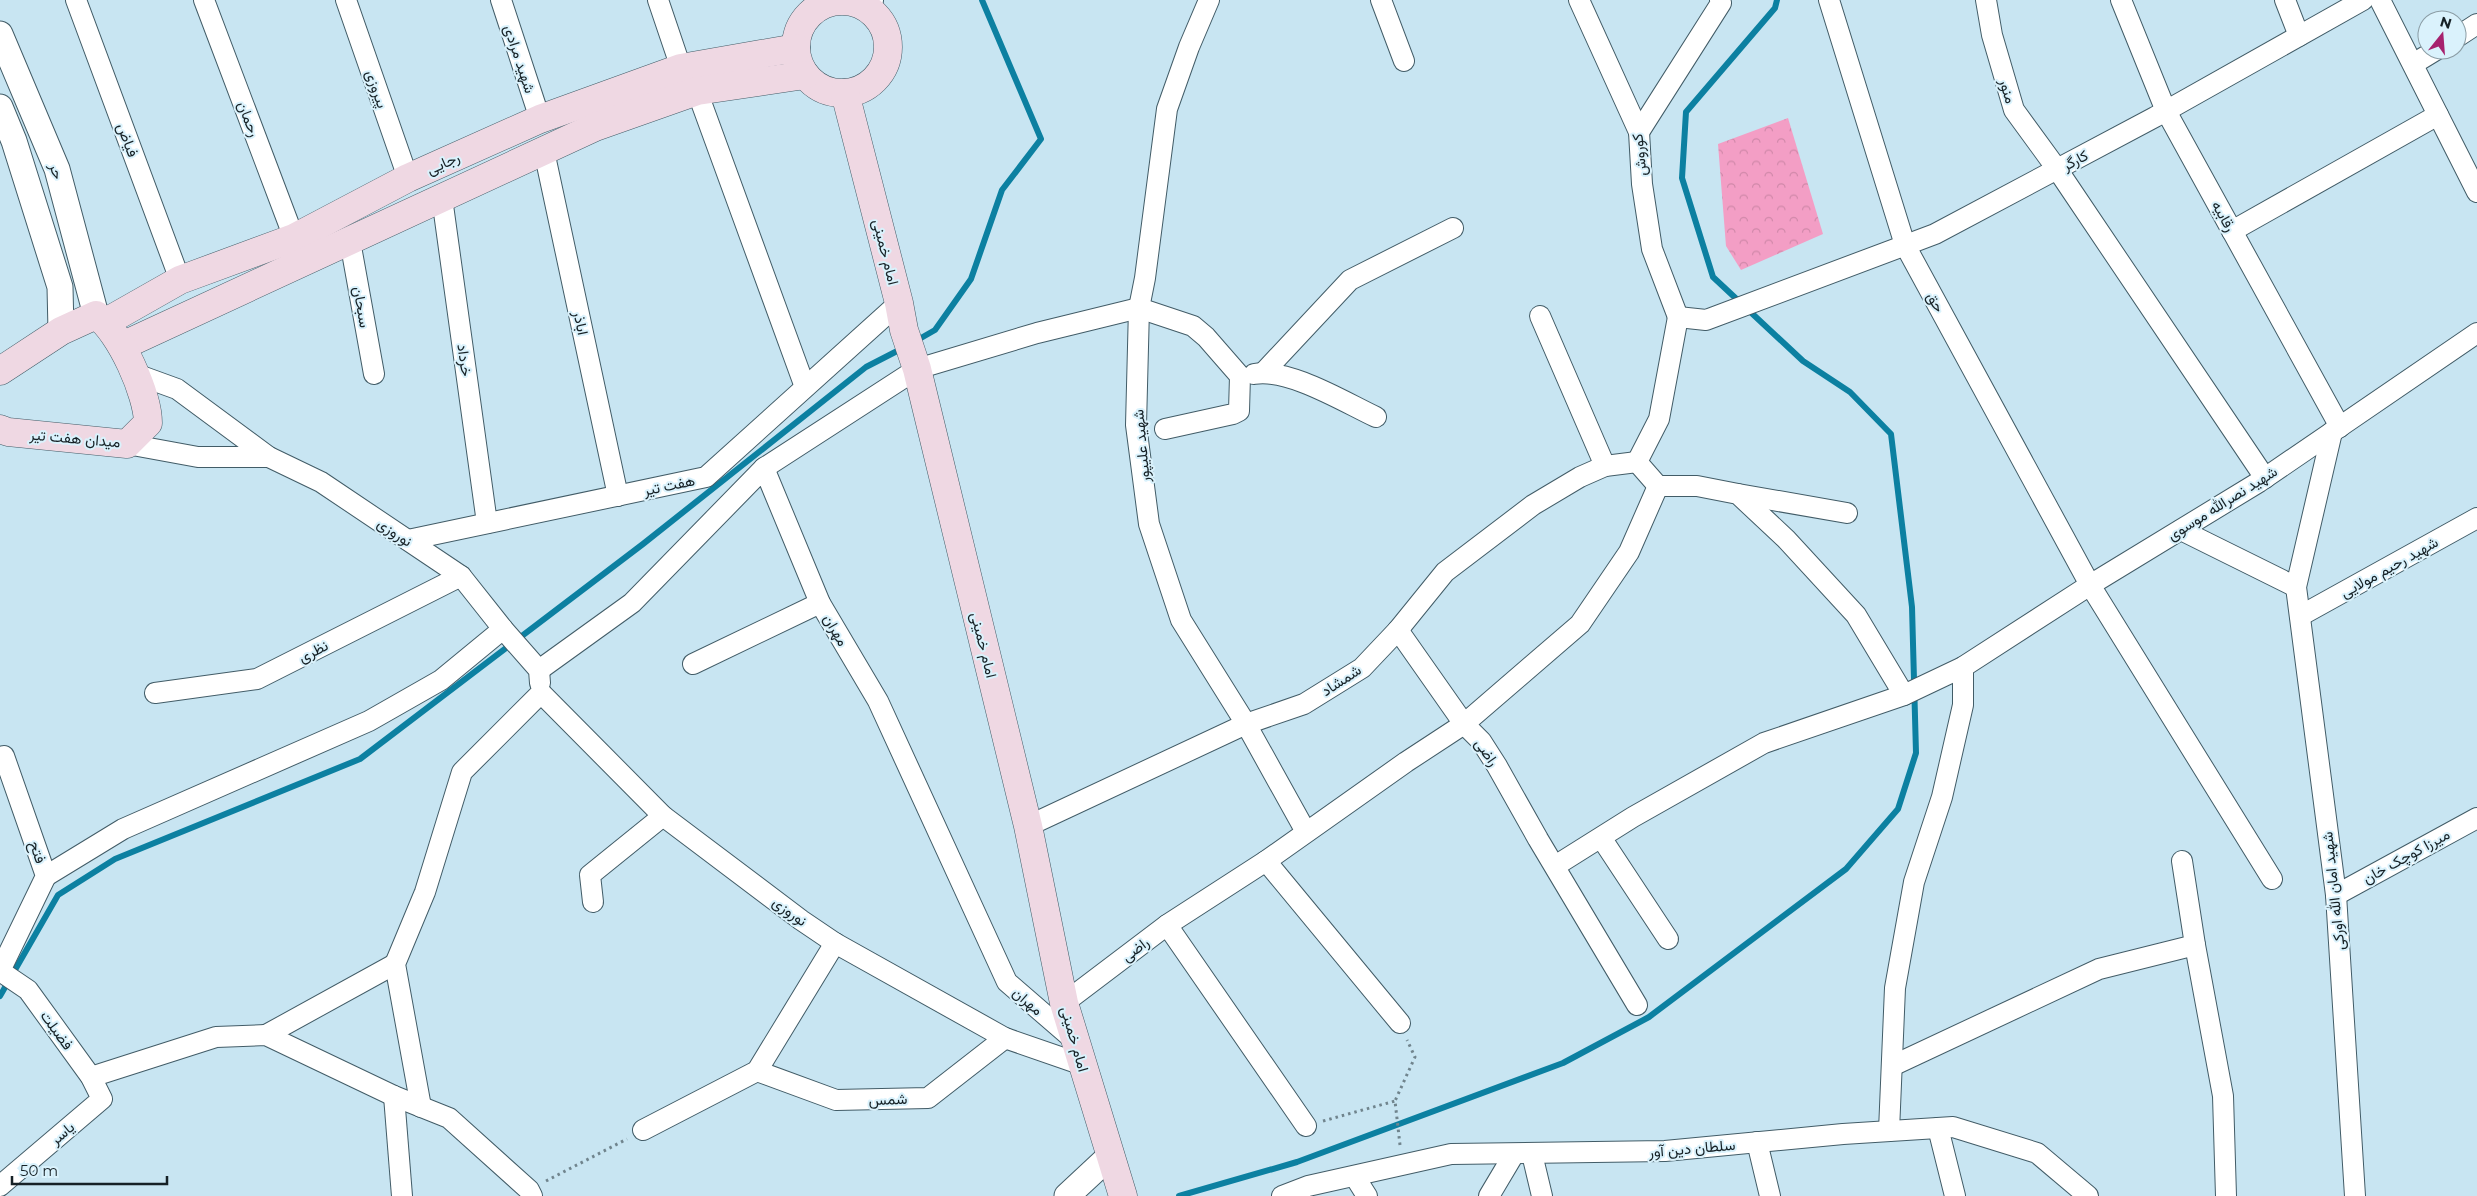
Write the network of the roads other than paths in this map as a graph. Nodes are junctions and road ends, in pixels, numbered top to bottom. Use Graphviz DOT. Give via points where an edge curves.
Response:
graph roads {
  1 [pos="76,0"];
  2 [pos="204,0"];
  3 [pos="346,0"];
  4 [pos="501,0"];
  5 [pos="658,0"];
  6 [pos="1209,0"];
  7 [pos="1381,0"];
  8 [pos="1579,0"];
  9 [pos="1720,0"];
  10 [pos="1829,0"];
  11 [pos="1986,0"];
  12 [pos="2121,0"];
  13 [pos="2285,0"];
  14 [pos="2363,0"];
  15 [pos="2380,0"];
  16 [pos="827,2"];
  17 [pos="872,5"];
  18 [pos="0,34"];
  19 [pos="2299,36"];
  20 [pos="796,48"];
  21 [pos="2420,60"];
  22 [pos="1404,61"];
  23 [pos="2413,64"];
  24 [pos="681,68"];
  25 [pos="805,75"];
  26 [pos="697,91"];
  27 [pos="845,93"];
  28 [pos="0,107"];
  29 [pos="2166,111"];
  30 [pos="2438,116"];
  31 [pos="540,119"];
  32 [pos="1638,132"];
  33 [pos="7,144"];
  34 [pos="544,150"];
  35 [pos="2057,169"];
  36 [pos="408,178"];
  37 [pos="2477,192"];
  38 [pos="442,198"];
  39 [pos="1453,228"];
  40 [pos="2232,231"];
  41 [pos="294,238"];
  42 [pos="350,241"];
  43 [pos="1906,245"];
  44 [pos="180,280"];
  45 [pos="899,302"];
  46 [pos="1139,308"];
  47 [pos="1540,316"];
  48 [pos="1678,317"];
  49 [pos="101,318"];
  50 [pos="61,331"];
  51 [pos="2477,333"];
  52 [pos="122,346"];
  53 [pos="915,364"];
  54 [pos="0,371"];
  55 [pos="133,372"];
  56 [pos="1263,372"];
  57 [pos="374,374"];
  58 [pos="1240,376"];
  59 [pos="805,387"];
  60 [pos="1376,417"];
  61 [pos="1165,429"];
  62 [pos="2336,429"];
  63 [pos="3,431"];
  64 [pos="127,444"];
  65 [pos="269,457"];
  66 [pos="1637,462"];
  67 [pos="1605,466"];
  68 [pos="764,468"];
  69 [pos="2264,478"];
  70 [pos="1658,486"];
  71 [pos="1738,494"];
  72 [pos="618,496"];
  73 [pos="1847,513"];
  74 [pos="2477,518"];
  75 [pos="487,523"];
  76 [pos="2181,530"];
  77 [pos="408,540"];
  78 [pos="461,576"];
  79 [pos="2090,585"];
  80 [pos="2296,587"];
  81 [pos="820,603"];
  82 [pos="2300,616"];
  83 [pos="503,629"];
  84 [pos="1398,630"];
  85 [pos="692,664"];
  86 [pos="1963,667"];
  87 [pos="539,670"];
  88 [pos="155,693"];
  89 [pos="541,693"];
  90 [pos="1904,695"];
  91 [pos="1246,724"];
  92 [pos="1464,724"];
  93 [pos="4,756"];
  94 [pos="663,816"];
  95 [pos="2477,818"];
  96 [pos="1028,826"];
  97 [pos="1306,832"];
  98 [pos="1602,839"];
  99 [pos="1266,861"];
  100 [pos="2182,861"];
  101 [pos="1555,866"];
  102 [pos="46,876"];
  103 [pos="2272,878"];
  104 [pos="2336,895"];
  105 [pos="593,902"];
  106 [pos="1167,925"];
  107 [pos="1668,939"];
  108 [pos="835,942"];
  109 [pos="2194,945"];
  110 [pos="395,964"];
  111 [pos="1,971"];
  112 [pos="1064,1003"];
  113 [pos="1636,1005"];
  114 [pos="1400,1024"];
  115 [pos="266,1035"];
  116 [pos="1005,1038"];
  117 [pos="1078,1053"];
  118 [pos="1892,1066"];
  119 [pos="757,1071"];
  120 [pos="91,1077"];
  121 [pos="394,1096"];
  122 [pos="102,1099"];
  123 [pos="421,1107"];
  124 [pos="1306,1126"];
  125 [pos="1938,1128"];
  126 [pos="643,1130"];
  127 [pos="1889,1131"];
  128 [pos="1757,1142"];
  129 [pos="1523,1154"];
  130 [pos="1111,1155"];
  131 [pos="1355,1176"];
  132 [pos="0,1186"];
  133 [pos="1121,1191"];
  134 [pos="526,1194"];
  135 [pos="402,1196"];
  136 [pos="1067,1196"];
  137 [pos="1282,1196"];
  138 [pos="1367,1196"];
  139 [pos="1489,1196"];
  140 [pos="1542,1196"];
  141 [pos="1770,1196"];
  142 [pos="1955,1196"];
  143 [pos="2088,1196"];
  144 [pos="2226,1196"];
  145 [pos="2355,1196"];
  1 -- 44 [label="street, فیاض"];
  2 -- 41 [label="street, رحمان"];
  3 -- 36 [label="street, پیروزی"];
  4 -- 31 [label="street, شهید مرادی"];
  5 -- 24 [label="street"];
  6 -- 46 [label="street, شهید علیپور" via="1166,109"];
  7 -- 22 [label="street"];
  8 -- 32 [label="street, کوروش"];
  9 -- 32 [label="street"];
  10 -- 43 [label="street, حق"];
  11 -- 35 [label="street, منور" via="1992,35 2014,110"];
  12 -- 29 [label="street, رقابیه"];
  13 -- 19 [label="street"];
  14 -- 19 [label="street, کارگر"];
  15 -- 23 [label="street"];
  16 -- 17 [label="main road"];
  16 -- 20 [label="main road" via="804,20"];
  17 -- 27 [label="main road" via="887,37 888,53 884,68 861,90"];
  18 -- 49 [label="street, حر" via="57,169"];
  19 -- 29 [label="street, کارگر"];
  20 -- 24 [label="main road, رجایی"];
  20 -- 25 [label="main road" via="798,62"];
  21 -- 23 [label="street"];
  23 -- 30 [label="street"];
  24 -- 31 [label="main road, رجایی"];
  25 -- 26 [label="main road, رجایی"];
  25 -- 27 [label="main road" via="829,92"];
  26 -- 34 [label="main road, رجایی" via="595,127"];
  26 -- 59 [label="street"];
  27 -- 45 [label="main road, امام خمینی"];
  28 -- 33 [label="street"];
  29 -- 35 [label="street, کارگر"];
  29 -- 40 [label="street, رقابیه"];
  30 -- 37 [label="street"];
  30 -- 40 [label="street"];
  31 -- 36 [label="main road, رجایی"];
  32 -- 48 [label="street, کوروش" via="1652,249"];
  33 -- 50 [label="street" via="60,287"];
  34 -- 38 [label="main road, رجایی"];
  34 -- 72 [label="street, اباذر"];
  35 -- 43 [label="street, کارگر" via="1935,234"];
  35 -- 69 [label="street, منور"];
  36 -- 41 [label="main road, رجایی"];
  38 -- 42 [label="main road, رجایی"];
  38 -- 75 [label="street, خرداد"];
  39 -- 56 [label="street" via="1350,280"];
  40 -- 62 [label="street, رقابیه"];
  41 -- 44 [label="main road, رجایی"];
  42 -- 52 [label="main road, رجایی"];
  42 -- 57 [label="street, سبحان"];
  43 -- 48 [label="street, کارگر" via="1706,320"];
  43 -- 79 [label="street, حق"];
  44 -- 49 [label="main road, رجایی"];
  45 -- 53 [label="main road, امام خمینی"];
  45 -- 59 [label="street, هفت تیر"];
  46 -- 53 [label="street"];
  46 -- 58 [label="street" via="1193,326"];
  46 -- 91 [label="street, شهید علیپور" via="1136,425 1149,524 1181,620"];
  47 -- 67 [label="street"];
  48 -- 66 [label="street" via="1659,419"];
  49 -- 50 [label="main road"];
  49 -- 52 [label="main road, میدان هفت تیر"];
  50 -- 54 [label="main road"];
  51 -- 62 [label="street, شهید نصرالله موسوی"];
  52 -- 55 [label="main road, میدان هفت تیر"];
  53 -- 68 [label="street"];
  53 -- 96 [label="main road, امام خمینی"];
  55 -- 64 [label="main road, میدان هفت تیر" via="148,409 148,423"];
  55 -- 65 [label="street" via="177,389"];
  56 -- 58 [label="street"];
  56 -- 60 [label="street" via="1294,379"];
  58 -- 61 [label="street" via="1238,410 1233,414"];
  59 -- 72 [label="street, هفت تیر" via="706,477"];
  62 -- 69 [label="street, شهید نصرالله موسوی"];
  62 -- 80 [label="street"];
  63 -- 64 [label="main road, میدان هفت تیر"];
  64 -- 65 [label="street" via="198,457"];
  65 -- 77 [label="street, نوروزی" via="321,482"];
  66 -- 67 [label="street, شمشاد"];
  66 -- 70 [label="street"];
  67 -- 84 [label="street, شمشاد" via="1534,505 1445,572"];
  68 -- 81 [label="street, مهران"];
  68 -- 87 [label="street" via="632,603"];
  69 -- 76 [label="street, شهید نصرالله موسوی"];
  70 -- 71 [label="street" via="1697,486"];
  70 -- 92 [label="street" via="1629,552 1580,624"];
  71 -- 73 [label="street"];
  71 -- 90 [label="street" via="1786,539 1856,615"];
  72 -- 75 [label="street, هفت تیر"];
  74 -- 82 [label="street, شهید رحیم مولایی"];
  75 -- 77 [label="street, هفت تیر"];
  76 -- 79 [label="street, شهید نصرالله موسوی"];
  76 -- 80 [label="street"];
  77 -- 78 [label="street, نوروزی"];
  78 -- 83 [label="street, نوروزی"];
  78 -- 88 [label="street, نظری" via="257,679"];
  79 -- 86 [label="street, شهید نصرالله موسوی"];
  79 -- 103 [label="street, حق"];
  80 -- 82 [label="street, شهید امان الله اورکی"];
  81 -- 85 [label="street"];
  81 -- 117 [label="street, مهران" via="878,701 1007,982"];
  82 -- 104 [label="street, شهید امان الله اورکی"];
  83 -- 87 [label="street, نوروزی"];
  83 -- 102 [label="street" via="441,680 370,722 123,829"];
  84 -- 91 [label="street, شمشاد" via="1362,668 1304,704"];
  84 -- 92 [label="street"];
  86 -- 90 [label="street, شهید نصرالله موسوی"];
  86 -- 118 [label="street" via="1963,706 1942,797 1914,882 1895,988"];
  87 -- 89 [label="street"];
  89 -- 94 [label="street, نوروزی"];
  89 -- 110 [label="street" via="462,772 425,892"];
  90 -- 98 [label="street" via="1764,743"];
  91 -- 96 [label="street, شمشاد"];
  91 -- 97 [label="street, شهید علیپور"];
  92 -- 97 [label="street, راضی"];
  92 -- 101 [label="street, راضی" via="1481,741"];
  93 -- 102 [label="street, فتح"];
  94 -- 105 [label="street" via="590,875"];
  94 -- 108 [label="street, نوروزی"];
  95 -- 104 [label="street, میرزا کوچک خان"];
  96 -- 112 [label="main road, امام خمینی"];
  97 -- 99 [label="street, راضی"];
  98 -- 101 [label="street"];
  98 -- 107 [label="street"];
  99 -- 106 [label="street, راضی"];
  99 -- 114 [label="street"];
  100 -- 109 [label="street"];
  101 -- 113 [label="street, راضی"];
  102 -- 111 [label="street, فتح"];
  104 -- 145 [label="street, شهید امان الله اورکی"];
  106 -- 112 [label="street, راضی"];
  106 -- 124 [label="street"];
  108 -- 116 [label="street, نوروزی"];
  108 -- 119 [label="street"];
  109 -- 118 [label="street" via="2099,969"];
  109 -- 144 [label="street" via="2223,1096"];
  110 -- 115 [label="street"];
  110 -- 123 [label="street"];
  111 -- 120 [label="street, فضیلت" via="28,990"];
  112 -- 117 [label="main road, امام خمینی"];
  115 -- 120 [label="street" via="216,1037"];
  115 -- 121 [label="street"];
  116 -- 117 [label="street, نوروزی"];
  116 -- 119 [label="street, شمس" via="928,1098 836,1100"];
  117 -- 130 [label="main road, امام خمینی"];
  118 -- 127 [label="street"];
  119 -- 126 [label="street"];
  120 -- 122 [label="street, فضیلت"];
  121 -- 123 [label="street"];
  121 -- 135 [label="street"];
  122 -- 132 [label="street, یاسر"];
  123 -- 134 [label="street" via="449,1118"];
  125 -- 127 [label="street, سلطان دین آور"];
  125 -- 142 [label="street"];
  125 -- 143 [label="street, سلطان دین آور" via="1954,1127 2037,1153"];
  127 -- 128 [label="street, سلطان دین آور"];
  128 -- 129 [label="street, سلطان دین آور" via="1665,1151"];
  128 -- 141 [label="street"];
  129 -- 131 [label="street, سلطان دین آور" via="1451,1154"];
  129 -- 139 [label="street"];
  129 -- 140 [label="street"];
  130 -- 133 [label="main road, امام خمینی"];
  130 -- 136 [label="street"];
  131 -- 137 [label="street, سلطان دین آور" via="1308,1186"];
  131 -- 138 [label="street"];
}
